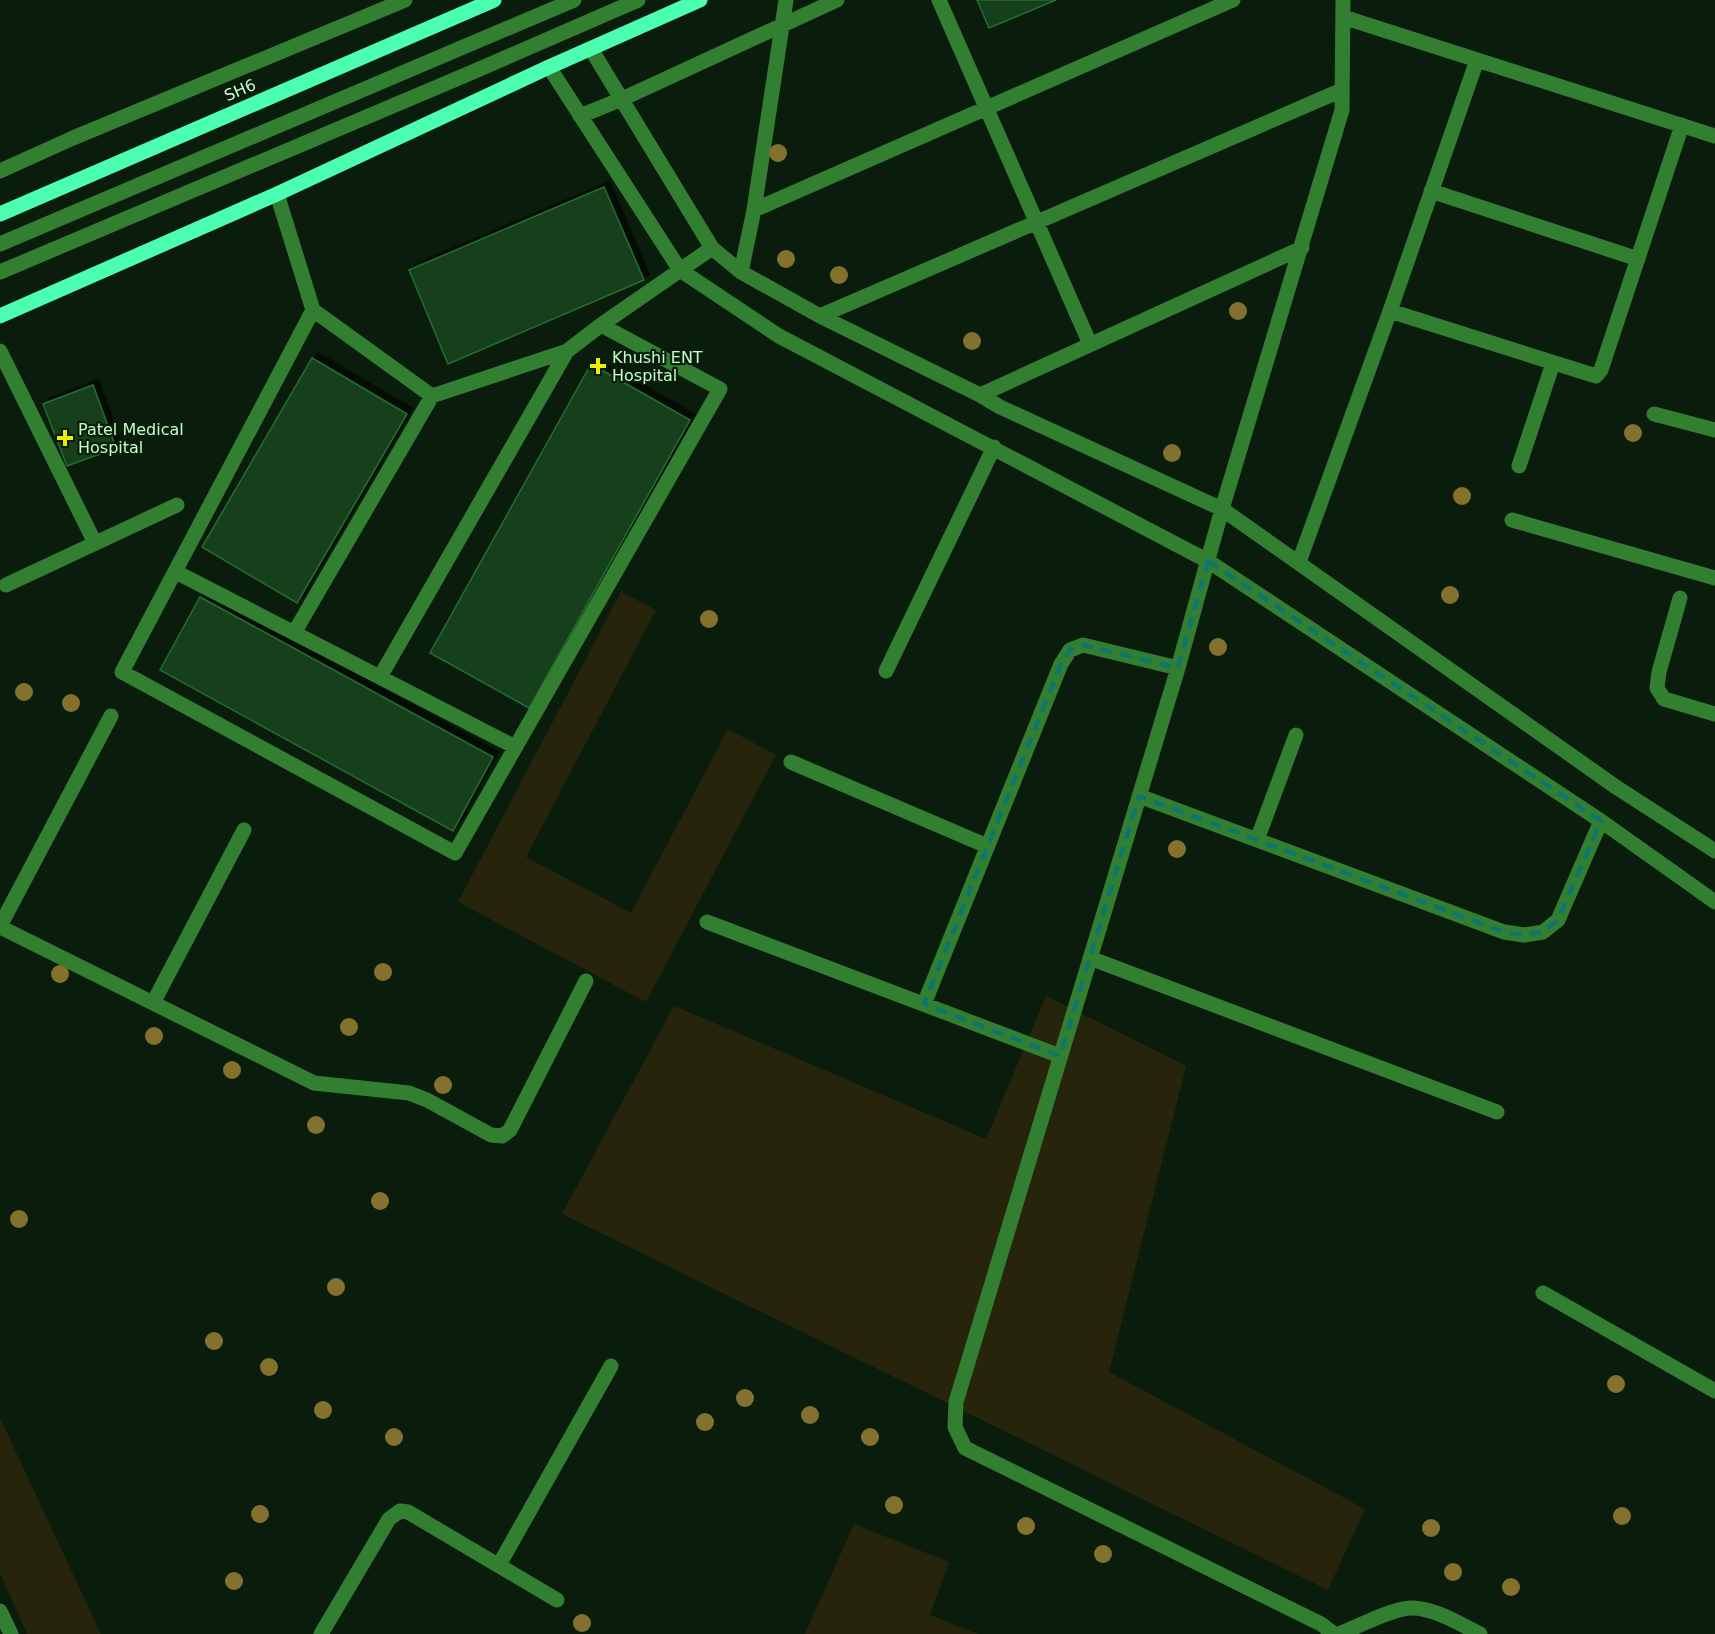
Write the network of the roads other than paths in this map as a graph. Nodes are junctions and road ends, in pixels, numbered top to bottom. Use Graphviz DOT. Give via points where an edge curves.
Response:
graph roads {
  1 [pos="405,0"];
  2 [pos="494,0"];
  3 [pos="574,0"];
  4 [pos="638,0"];
  5 [pos="700,0"];
  6 [pos="786,0"];
  7 [pos="837,0"];
  8 [pos="939,0"];
  9 [pos="1233,0"];
  10 [pos="1343,0"];
  11 [pos="473,3"];
  12 [pos="1343,17"];
  13 [pos="782,24"];
  14 [pos="591,49"];
  15 [pos="1477,60"];
  16 [pos="549,67"];
  17 [pos="1342,90"];
  18 [pos="622,99"];
  19 [pos="986,108"];
  20 [pos="580,116"];
  21 [pos="1682,124"];
  22 [pos="1715,135"];
  23 [pos="0,171"];
  24 [pos="1431,191"];
  25 [pos="277,194"];
  26 [pos="754,210"];
  27 [pos="0,213"];
  28 [pos="1036,222"];
  29 [pos="0,244"];
  30 [pos="712,248"];
  31 [pos="1302,248"];
  32 [pos="1638,259"];
  33 [pos="680,270"];
  34 [pos="0,272"];
  35 [pos="741,272"];
  36 [pos="313,310"];
  37 [pos="1390,311"];
  38 [pos="0,316"];
  39 [pos="820,316"];
  40 [pos="601,325"];
  41 [pos="1090,344"];
  42 [pos="0,351"];
  43 [pos="567,351"];
  44 [pos="1553,363"];
  45 [pos="980,394"];
  46 [pos="432,396"];
  47 [pos="1654,414"];
  48 [pos="1715,430"];
  49 [pos="994,447"];
  50 [pos="1519,466"];
  51 [pos="177,505"];
  52 [pos="1222,509"];
  53 [pos="1512,520"];
  54 [pos="95,543"];
  55 [pos="1208,561"];
  56 [pos="1299,562"];
  57 [pos="176,572"];
  58 [pos="1715,578"];
  59 [pos="6,585"];
  60 [pos="1680,598"];
  61 [pos="294,633"];
  62 [pos="1178,668"];
  63 [pos="886,671"];
  64 [pos="380,677"];
  65 [pos="1715,714"];
  66 [pos="111,716"];
  67 [pos="1296,735"];
  68 [pos="515,747"];
  69 [pos="791,762"];
  70 [pos="1139,796"];
  71 [pos="1601,821"];
  72 [pos="244,830"];
  73 [pos="1257,840"];
  74 [pos="987,846"];
  75 [pos="1715,851"];
  76 [pos="1715,902"];
  77 [pos="707,922"];
  78 [pos="0,926"];
  79 [pos="1090,958"];
  80 [pos="586,981"];
  81 [pos="153,1003"];
  82 [pos="924,1004"];
  83 [pos="1060,1056"];
  84 [pos="1497,1112"];
  85 [pos="1543,1293"];
  86 [pos="611,1366"];
  87 [pos="1715,1391"];
  88 [pos="499,1565"];
  89 [pos="556,1600"];
  90 [pos="0,1611"];
  91 [pos="11,1634"];
  92 [pos="321,1634"];
  93 [pos="1334,1634"];
  94 [pos="1339,1634"];
  95 [pos="1480,1634"];
  1 -- 23 [label="street"];
  2 -- 11 [label="main road, SH6"];
  3 -- 29 [label="street"];
  4 -- 34 [label="street"];
  5 -- 14 [label="main road"];
  6 -- 13 [label="street"];
  7 -- 13 [label="street"];
  8 -- 19 [label="street"];
  9 -- 19 [label="street"];
  10 -- 12 [label="street"];
  11 -- 27 [label="main road, SH6"];
  12 -- 15 [label="street"];
  12 -- 17 [label="street"];
  13 -- 18 [label="street"];
  13 -- 26 [label="street"];
  14 -- 16 [label="main road"];
  14 -- 18 [label="street"];
  15 -- 21 [label="street"];
  15 -- 24 [label="street"];
  16 -- 20 [label="street"];
  16 -- 25 [label="main road"];
  17 -- 28 [label="street"];
  17 -- 31 [label="street" via="1342,110"];
  18 -- 20 [label="street"];
  18 -- 30 [label="street"];
  19 -- 26 [label="street"];
  19 -- 28 [label="street"];
  20 -- 33 [label="street"];
  21 -- 22 [label="street"];
  21 -- 32 [label="street"];
  24 -- 32 [label="street"];
  24 -- 37 [label="street"];
  25 -- 36 [label="street"];
  25 -- 38 [label="main road"];
  26 -- 35 [label="street"];
  28 -- 39 [label="street"];
  28 -- 41 [label="street"];
  30 -- 33 [label="street"];
  30 -- 35 [label="street"];
  31 -- 41 [label="street"];
  31 -- 52 [label="street"];
  32 -- 44 [label="street" via="1601,370 1596,376"];
  33 -- 40 [label="street"];
  33 -- 49 [label="street" via="779,336"];
  35 -- 39 [label="street"];
  36 -- 46 [label="street"];
  36 -- 57 [label="street"];
  37 -- 44 [label="street"];
  37 -- 56 [label="street"];
  39 -- 45 [label="street"];
  40 -- 43 [label="street"];
  40 -- 68 [label="street" via="720,389"];
  41 -- 45 [label="street"];
  42 -- 54 [label="street"];
  43 -- 46 [label="street"];
  43 -- 64 [label="street"];
  44 -- 50 [label="street"];
  45 -- 52 [label="street" via="1010,412"];
  46 -- 61 [label="street"];
  47 -- 48 [label="street"];
  49 -- 55 [label="street"];
  49 -- 63 [label="street"];
  51 -- 54 [label="street"];
  52 -- 55 [label="street"];
  52 -- 56 [label="street"];
  53 -- 58 [label="street"];
  54 -- 59 [label="street"];
  55 -- 62 [label="street"];
  55 -- 71 [label="street"];
  56 -- 75 [label="street" via="1616,787"];
  57 -- 61 [label="street"];
  57 -- 68 [label="street" via="122,672 455,853"];
  60 -- 65 [label="street" via="1657,688 1664,699"];
  61 -- 64 [label="street"];
  62 -- 70 [label="street"];
  62 -- 74 [label="street" via="1083,645 1070,650"];
  64 -- 68 [label="street"];
  66 -- 78 [label="street"];
  67 -- 73 [label="street"];
  69 -- 74 [label="street"];
  70 -- 73 [label="street"];
  70 -- 79 [label="street"];
  71 -- 73 [label="street" via="1558,920 1543,932 1524,935 1504,932"];
  71 -- 76 [label="street"];
  72 -- 81 [label="street"];
  74 -- 82 [label="street"];
  77 -- 82 [label="street"];
  78 -- 81 [label="street"];
  79 -- 83 [label="street"];
  79 -- 84 [label="street"];
  80 -- 81 [label="street" via="510,1130 502,1136 491,1135 409,1093 314,1083"];
  82 -- 83 [label="street"];
  83 -- 93 [label="street" via="956,1402 955,1426 965,1448 1321,1624"];
  85 -- 87 [label="street"];
  86 -- 88 [label="street"];
  88 -- 89 [label="street"];
  88 -- 92 [label="street" via="400,1511 389,1519"];
  90 -- 91 [label="street"];
  94 -- 95 [label="street" via="1410,1608 1440,1614"];
}
